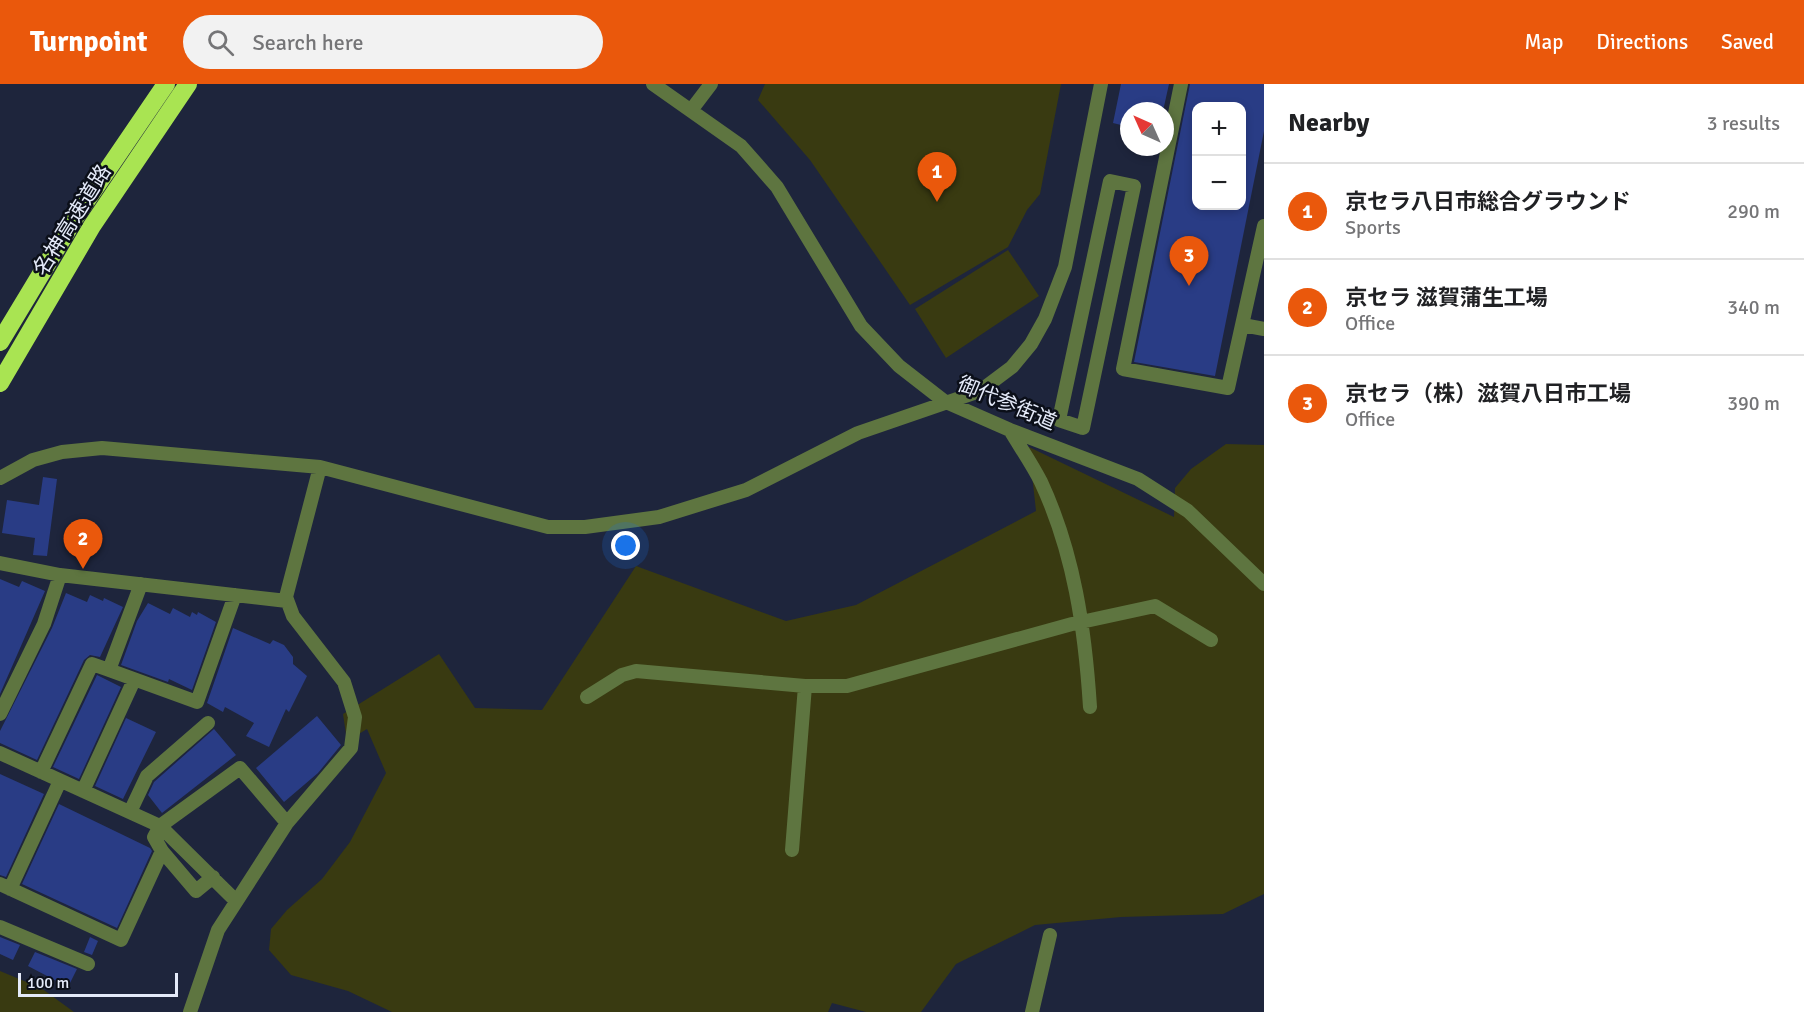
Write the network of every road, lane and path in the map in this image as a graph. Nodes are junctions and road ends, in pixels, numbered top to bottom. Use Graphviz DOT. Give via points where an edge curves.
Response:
graph roads {
  1 [pos="166,84"];
  2 [pos="189,84"];
  3 [pos="653,84"];
  4 [pos="711,84"];
  5 [pos="1101,84"];
  6 [pos="1181,84"];
  7 [pos="692,109"];
  8 [pos="1264,226"];
  9 [pos="1065,267"];
  10 [pos="1090,275"];
  11 [pos="1243,325"];
  12 [pos="1264,329"];
  13 [pos="0,342"];
  14 [pos="0,383"];
  15 [pos="944,401"];
  16 [pos="1010,430"];
  17 [pos="320,467"];
  18 [pos="0,478"];
  19 [pos="0,562"];
  20 [pos="60,575"];
  21 [pos="141,584"];
  22 [pos="1264,584"];
  23 [pos="235,595"];
  24 [pos="287,601"];
  25 [pos="1084,621"];
  26 [pos="1211,640"];
  27 [pos="109,670"];
  28 [pos="134,680"];
  29 [pos="805,686"];
  30 [pos="587,698"];
  31 [pos="1090,707"];
  32 [pos="0,714"];
  33 [pos="208,723"];
  34 [pos="0,753"];
  35 [pos="40,772"];
  36 [pos="60,781"];
  37 [pos="83,791"];
  38 [pos="130,812"];
  39 [pos="287,824"];
  40 [pos="160,826"];
  41 [pos="792,850"];
  42 [pos="162,851"];
  43 [pos="213,877"];
  44 [pos="5,886"];
  45 [pos="236,901"];
  46 [pos="0,927"];
  47 [pos="1050,935"];
  48 [pos="88,964"];
  49 [pos="190,1012"];
  50 [pos="1032,1012"];
  1 -- 13 [label="highway, 名神高速道路" via="76,216"];
  2 -- 14 [label="highway, 名神高速道路" via="92,226"];
  3 -- 7 [label="street, 御代参街道"];
  4 -- 7 [label="street"];
  5 -- 9 [label="street"];
  6 -- 11 [label="street" via="1123,369 1228,388"];
  7 -- 15 [label="street, 御代参街道" via="741,146 777,187 861,326 899,366"];
  8 -- 11 [label="street"];
  9 -- 10 [label="street"];
  9 -- 15 [label="street" via="1045,319 1012,367 980,391"];
  10 -- 10 [label="street" via="1059,420 1083,428 1134,186 1110,181"];
  11 -- 12 [label="street"];
  15 -- 16 [label="street, 御代参街道"];
  15 -- 17 [label="street" via="858,433 746,490 659,517 585,527 548,527"];
  16 -- 22 [label="street, 御代参街道" via="1138,479 1188,511"];
  16 -- 25 [label="street" via="1040,480 1055,515"];
  17 -- 18 [label="street" via="102,448 33,460"];
  17 -- 24 [label="street"];
  19 -- 20 [label="street"];
  20 -- 21 [label="street"];
  20 -- 32 [label="street" via="44,624"];
  21 -- 23 [label="street"];
  21 -- 27 [label="street"];
  23 -- 24 [label="street"];
  23 -- 28 [label="street" via="197,702"];
  24 -- 39 [label="street" via="293,616 344,682 355,717 351,748"];
  25 -- 26 [label="street" via="1155,606"];
  25 -- 29 [label="street" via="847,686"];
  25 -- 31 [label="street"];
  27 -- 28 [label="street"];
  27 -- 35 [label="street" via="92,664"];
  28 -- 37 [label="street"];
  29 -- 30 [label="street" via="636,671 622,675"];
  29 -- 41 [label="street"];
  33 -- 38 [label="street" via="147,776"];
  34 -- 35 [label="street"];
  35 -- 36 [label="street"];
  36 -- 37 [label="street"];
  36 -- 44 [label="street"];
  37 -- 38 [label="street"];
  38 -- 40 [label="street"];
  39 -- 40 [label="street" via="240,768"];
  39 -- 45 [label="street"];
  40 -- 42 [label="street" via="154,837"];
  40 -- 43 [label="street"];
  42 -- 43 [label="street" via="196,891"];
  42 -- 44 [label="street" via="121,940"];
  43 -- 45 [label="street"];
  45 -- 49 [label="street" via="218,930"];
  46 -- 48 [label="street"];
  47 -- 50 [label="street"];
}
